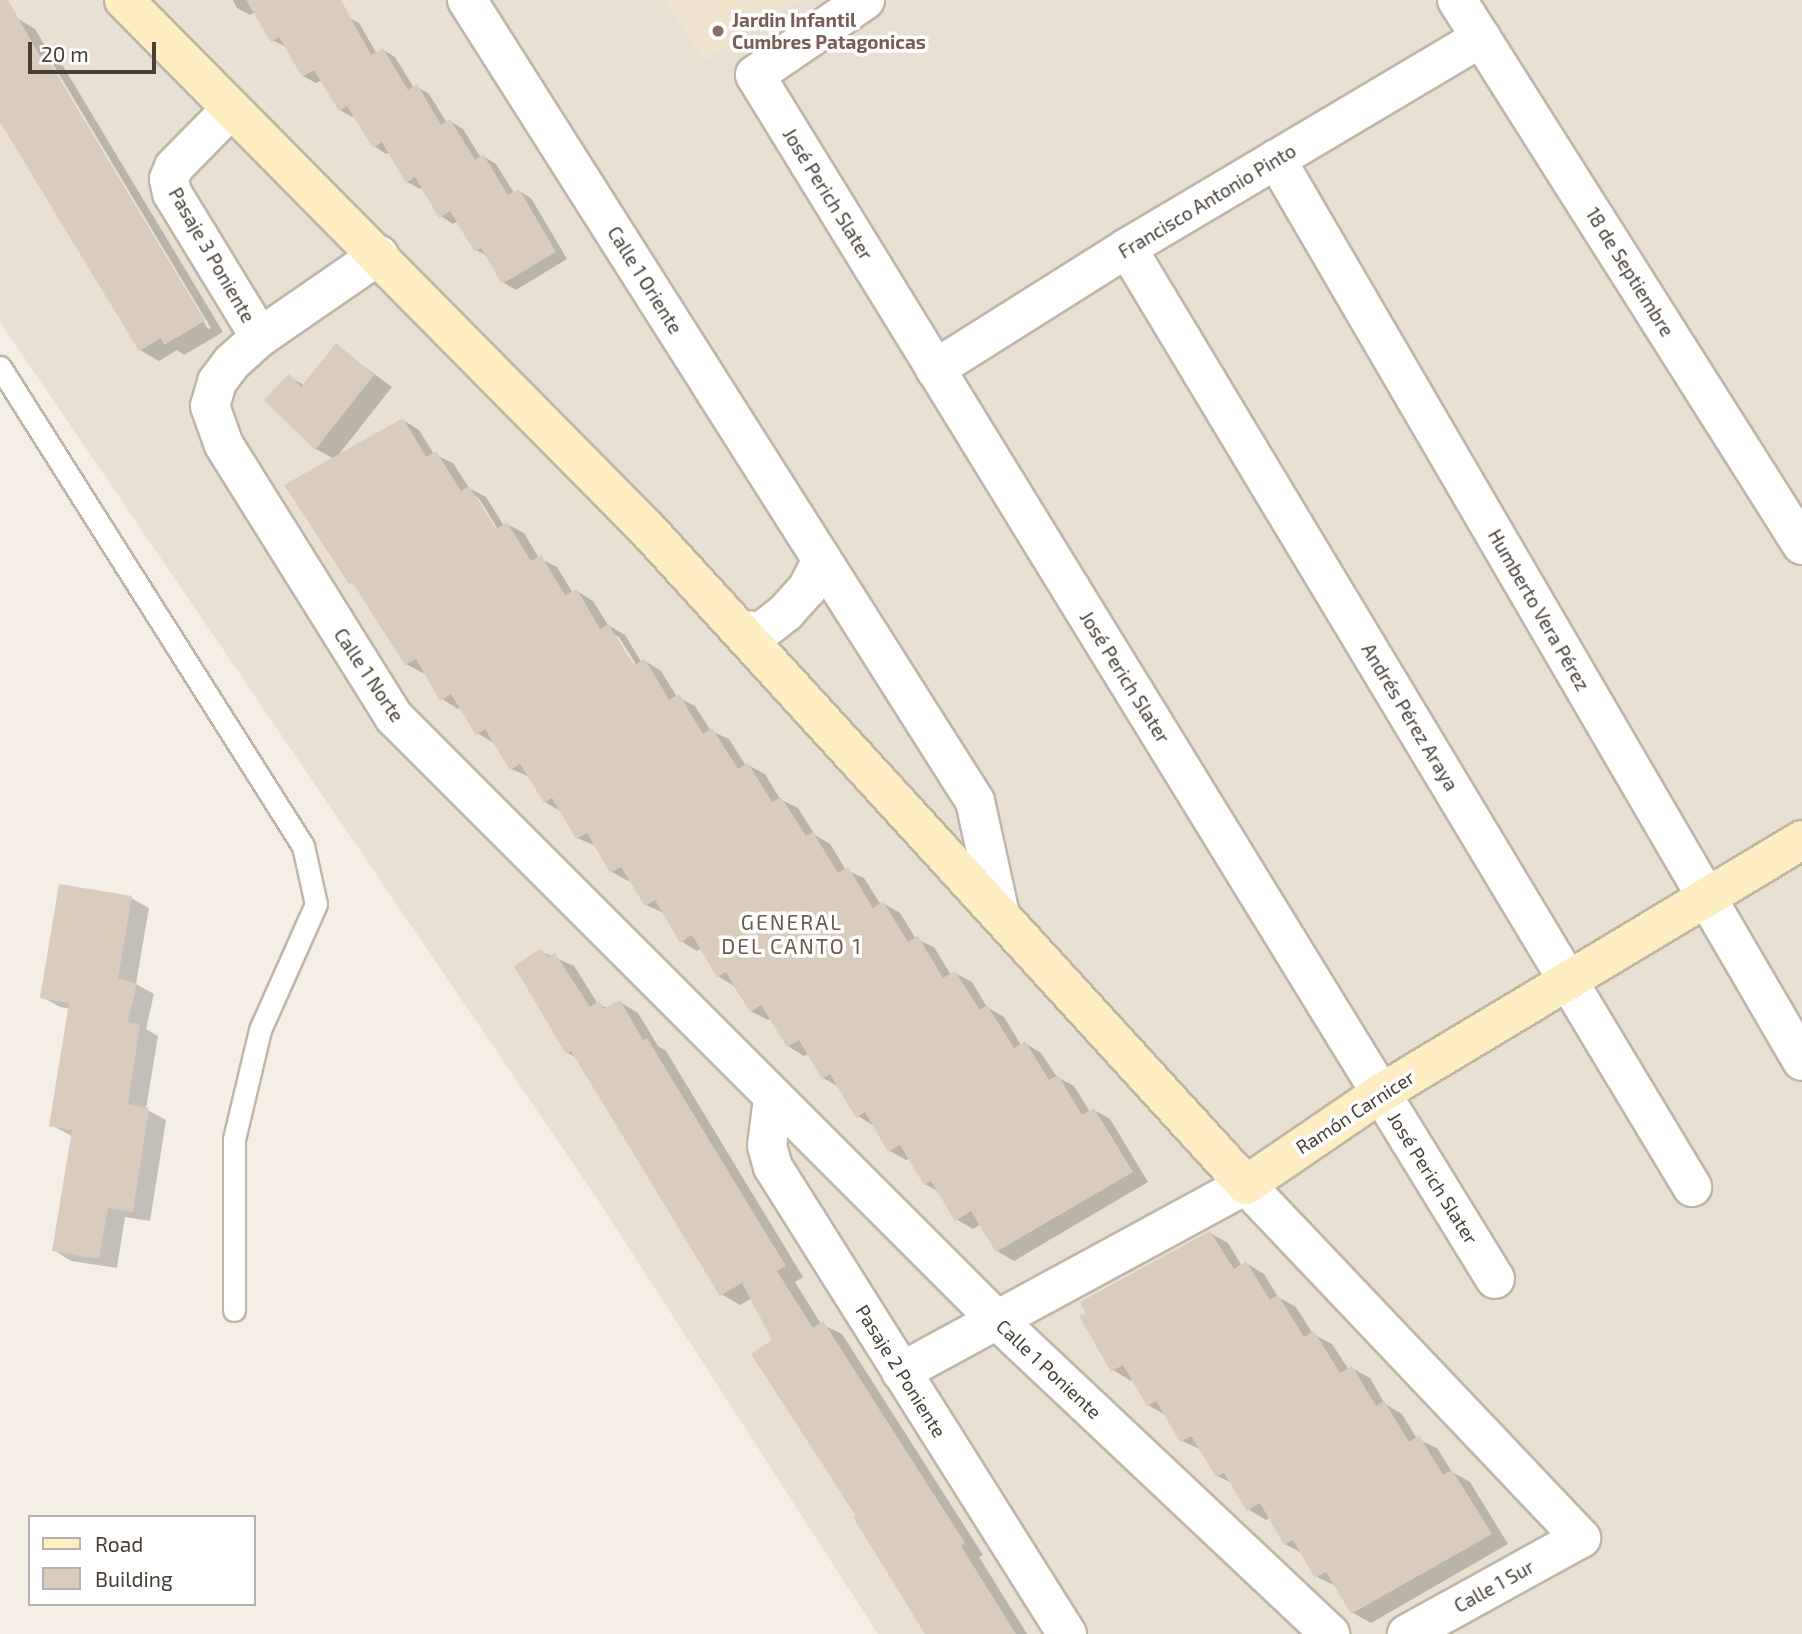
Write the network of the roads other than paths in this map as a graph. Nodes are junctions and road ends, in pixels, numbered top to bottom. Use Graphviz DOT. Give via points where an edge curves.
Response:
graph roads {
  1 [pos="124,0"];
  2 [pos="467,0"];
  3 [pos="865,0"];
  4 [pos="1457,0"];
  5 [pos="1481,37"];
  6 [pos="230,110"];
  7 [pos="1276,159"];
  8 [pos="1127,248"];
  9 [pos="379,255"];
  10 [pos="260,337"];
  11 [pos="0,367"];
  12 [pos="935,369"];
  13 [pos="1802,545"];
  14 [pos="822,560"];
  15 [pos="740,630"];
  16 [pos="1802,840"];
  17 [pos="1707,897"];
  18 [pos="1000,915"];
  19 [pos="1568,981"];
  20 [pos="1802,1061"];
  21 [pos="1381,1093"];
  22 [pos="773,1099"];
  23 [pos="1246,1185"];
  24 [pos="1692,1186"];
  25 [pos="1495,1279"];
  26 [pos="234,1310"];
  27 [pos="997,1320"];
  28 [pos="901,1372"];
  29 [pos="1067,1634"];
  30 [pos="1330,1634"];
  31 [pos="1407,1634"];
  1 -- 6 [label="street"];
  2 -- 14 [label="street, Calle 1 Oriente"];
  3 -- 12 [label="street, José Perich Slater" via="755,75"];
  4 -- 5 [label="street, 18 de Septiembre"];
  5 -- 7 [label="street, Francisco Antonio Pinto"];
  5 -- 13 [label="street, 18 de Septiembre"];
  6 -- 9 [label="street"];
  6 -- 10 [label="street, Pasaje 3 Poniente" via="174,167 169,178 172,193"];
  7 -- 8 [label="street, Francisco Antonio Pinto"];
  7 -- 17 [label="street, Humberto Vera Pérez"];
  8 -- 12 [label="street, Francisco Antonio Pinto"];
  8 -- 19 [label="street, Andrés Pérez Araya"];
  9 -- 10 [label="street, Calle 1 Norte"];
  9 -- 15 [label="street"];
  10 -- 22 [label="street, Calle 1 Norte" via="217,382 210,406 224,445 394,717"];
  11 -- 26 [label="lane" via="303,846 316,904 260,1030 234,1139"];
  12 -- 21 [label="street, José Perich Slater"];
  14 -- 15 [label="street" via="807,589 786,612 762,631"];
  14 -- 18 [label="street, Calle 1 Oriente" via="975,801"];
  15 -- 18 [label="street"];
  16 -- 17 [label="street, Ramón Carnicer"];
  17 -- 19 [label="street, Ramón Carnicer"];
  17 -- 20 [label="street, Humberto Vera Pérez"];
  18 -- 23 [label="street"];
  19 -- 21 [label="street, Ramón Carnicer"];
  19 -- 24 [label="street, Andrés Pérez Araya"];
  21 -- 23 [label="street, Ramón Carnicer"];
  21 -- 25 [label="street, José Perich Slater"];
  22 -- 27 [label="street, Calle 1 Poniente"];
  22 -- 28 [label="street, Pasaje 2 Poniente" via="767,1146 774,1167"];
  23 -- 27 [label="street, Ramón Carnicer"];
  23 -- 31 [label="street, Calle 1 Sur" via="1581,1538"];
  27 -- 28 [label="street, Ramón Carnicer"];
  27 -- 30 [label="street, Calle 1 Poniente"];
  28 -- 29 [label="street, Pasaje 2 Poniente"];
}
